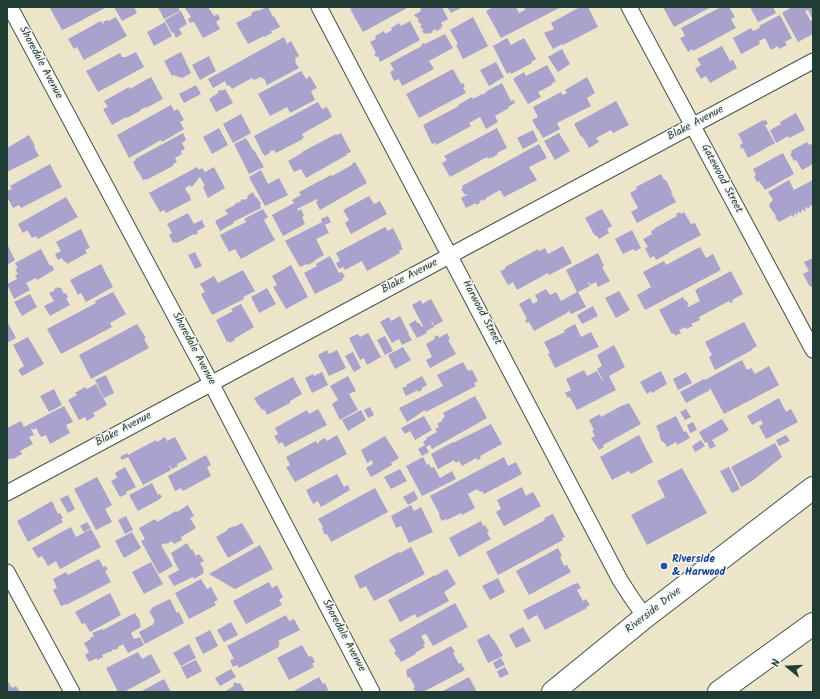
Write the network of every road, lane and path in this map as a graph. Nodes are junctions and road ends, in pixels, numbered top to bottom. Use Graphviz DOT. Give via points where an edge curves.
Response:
graph roads {
  1 [pos="10,7"];
  2 [pos="319,7"];
  3 [pos="629,7"];
  4 [pos="813,61"];
  5 [pos="692,126"];
  6 [pos="450,255"];
  7 [pos="813,350"];
  8 [pos="211,383"];
  9 [pos="813,488"];
  10 [pos="7,493"];
  11 [pos="7,572"];
  12 [pos="645,617"];
  13 [pos="813,624"];
  14 [pos="72,692"];
  15 [pos="372,692"];
  16 [pos="553,692"];
  17 [pos="719,692"];
  1 -- 8 [label="street, Shoredale Avenue"];
  2 -- 6 [label="street, Harwood Street"];
  3 -- 5 [label="street, Gatewood Street"];
  4 -- 5 [label="street, Blake Avenue"];
  5 -- 6 [label="street, Blake Avenue"];
  5 -- 7 [label="street, Gatewood Street"];
  6 -- 8 [label="street, Blake Avenue"];
  6 -- 12 [label="street, Harwood Street" via="620,580"];
  8 -- 10 [label="street, Blake Avenue"];
  8 -- 15 [label="street, Shoredale Avenue"];
  9 -- 12 [label="main road, Riverside Drive"];
  11 -- 14 [label="street"];
  12 -- 16 [label="main road, Riverside Drive"];
  13 -- 17 [label="main road"];
}
